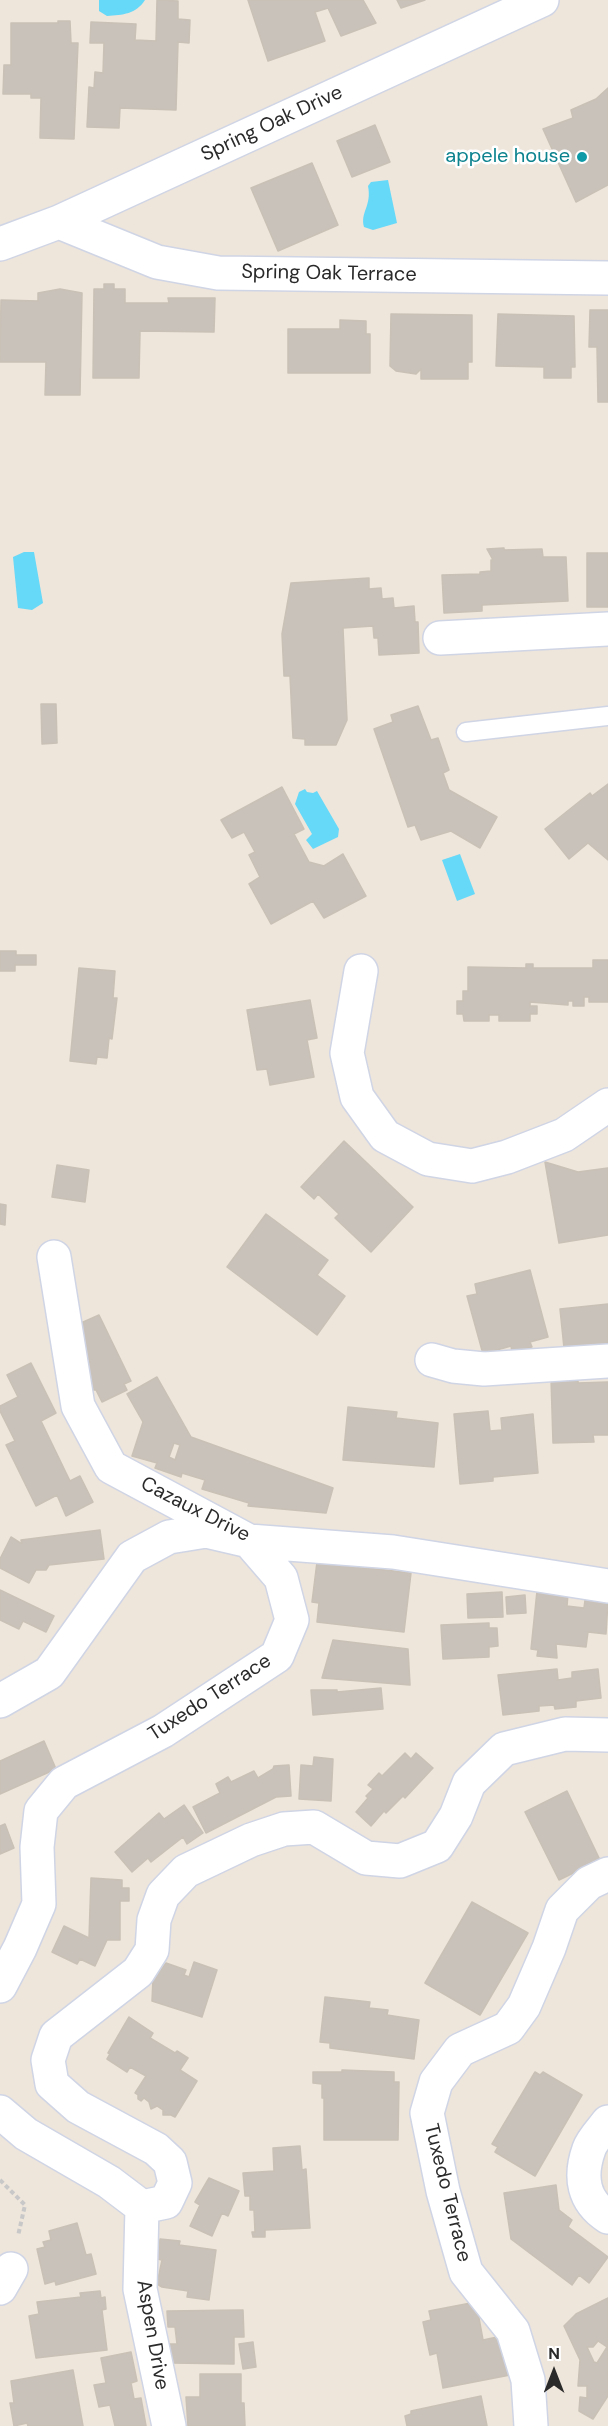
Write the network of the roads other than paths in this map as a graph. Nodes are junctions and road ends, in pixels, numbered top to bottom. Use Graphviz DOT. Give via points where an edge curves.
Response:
graph roads {
  1 [pos="542,0"];
  2 [pos="59,222"];
  3 [pos="0,244"];
  4 [pos="608,278"];
  5 [pos="608,630"];
  6 [pos="440,638"];
  7 [pos="608,716"];
  8 [pos="466,732"];
  9 [pos="361,971"];
  10 [pos="608,1105"];
  11 [pos="54,1257"];
  12 [pos="432,1360"];
  13 [pos="595,1362"];
  14 [pos="249,1540"];
  15 [pos="608,1586"];
  16 [pos="0,1701"];
  17 [pos="608,1735"];
  18 [pos="608,1874"];
  19 [pos="0,1986"];
  20 [pos="0,2112"];
  21 [pos="608,2122"];
  22 [pos="142,2207"];
  23 [pos="608,2217"];
  24 [pos="169,2426"];
  25 [pos="531,2426"];
  1 -- 2 [label="street, Spring Oak Drive"];
  2 -- 3 [label="street, Spring Oak Drive"];
  2 -- 4 [label="street, Spring Oak Terrace" via="157,262 218,273"];
  5 -- 6 [label="street"];
  7 -- 8 [label="lane"];
  9 -- 10 [label="street" via="347,1053 357,1097 386,1136 429,1159 472,1166 564,1135"];
  11 -- 14 [label="street, Cazaux Drive" via="78,1406 111,1467"];
  12 -- 13 [label="street" via="484,1370"];
  14 -- 15 [label="street, Cazaux Drive" via="393,1552"];
  14 -- 16 [label="street" via="206,1531 169,1537 132,1557 49,1673"];
  14 -- 19 [label="street, Tuxedo Terrace" via="281,1578 292,1620 277,1656 163,1731 64,1784 41,1811 37,1847 39,1904"];
  17 -- 22 [label="street" via="565,1734 504,1749 468,1784 456,1816 437,1846 400,1862 366,1858 314,1827 284,1828 251,1839 186,1871 163,1895 154,1920 153,1950 138,1972 56,2036 48,2060 52,2084 78,2107 156,2149 170,2162 175,2183 166,2202"];
  18 -- 25 [label="street, Tuxedo Terrace" via="589,1883 562,1910 524,2006 508,2028 460,2050 436,2082 427,2113 443,2191 466,2272 513,2331 528,2380"];
  20 -- 22 [label="street" via="26,2134 109,2182"];
  21 -- 23 [label="street" via="589,2148 583,2182 594,2207"];
  22 -- 24 [label="street, Aspen Drive" via="140,2289"];
}
